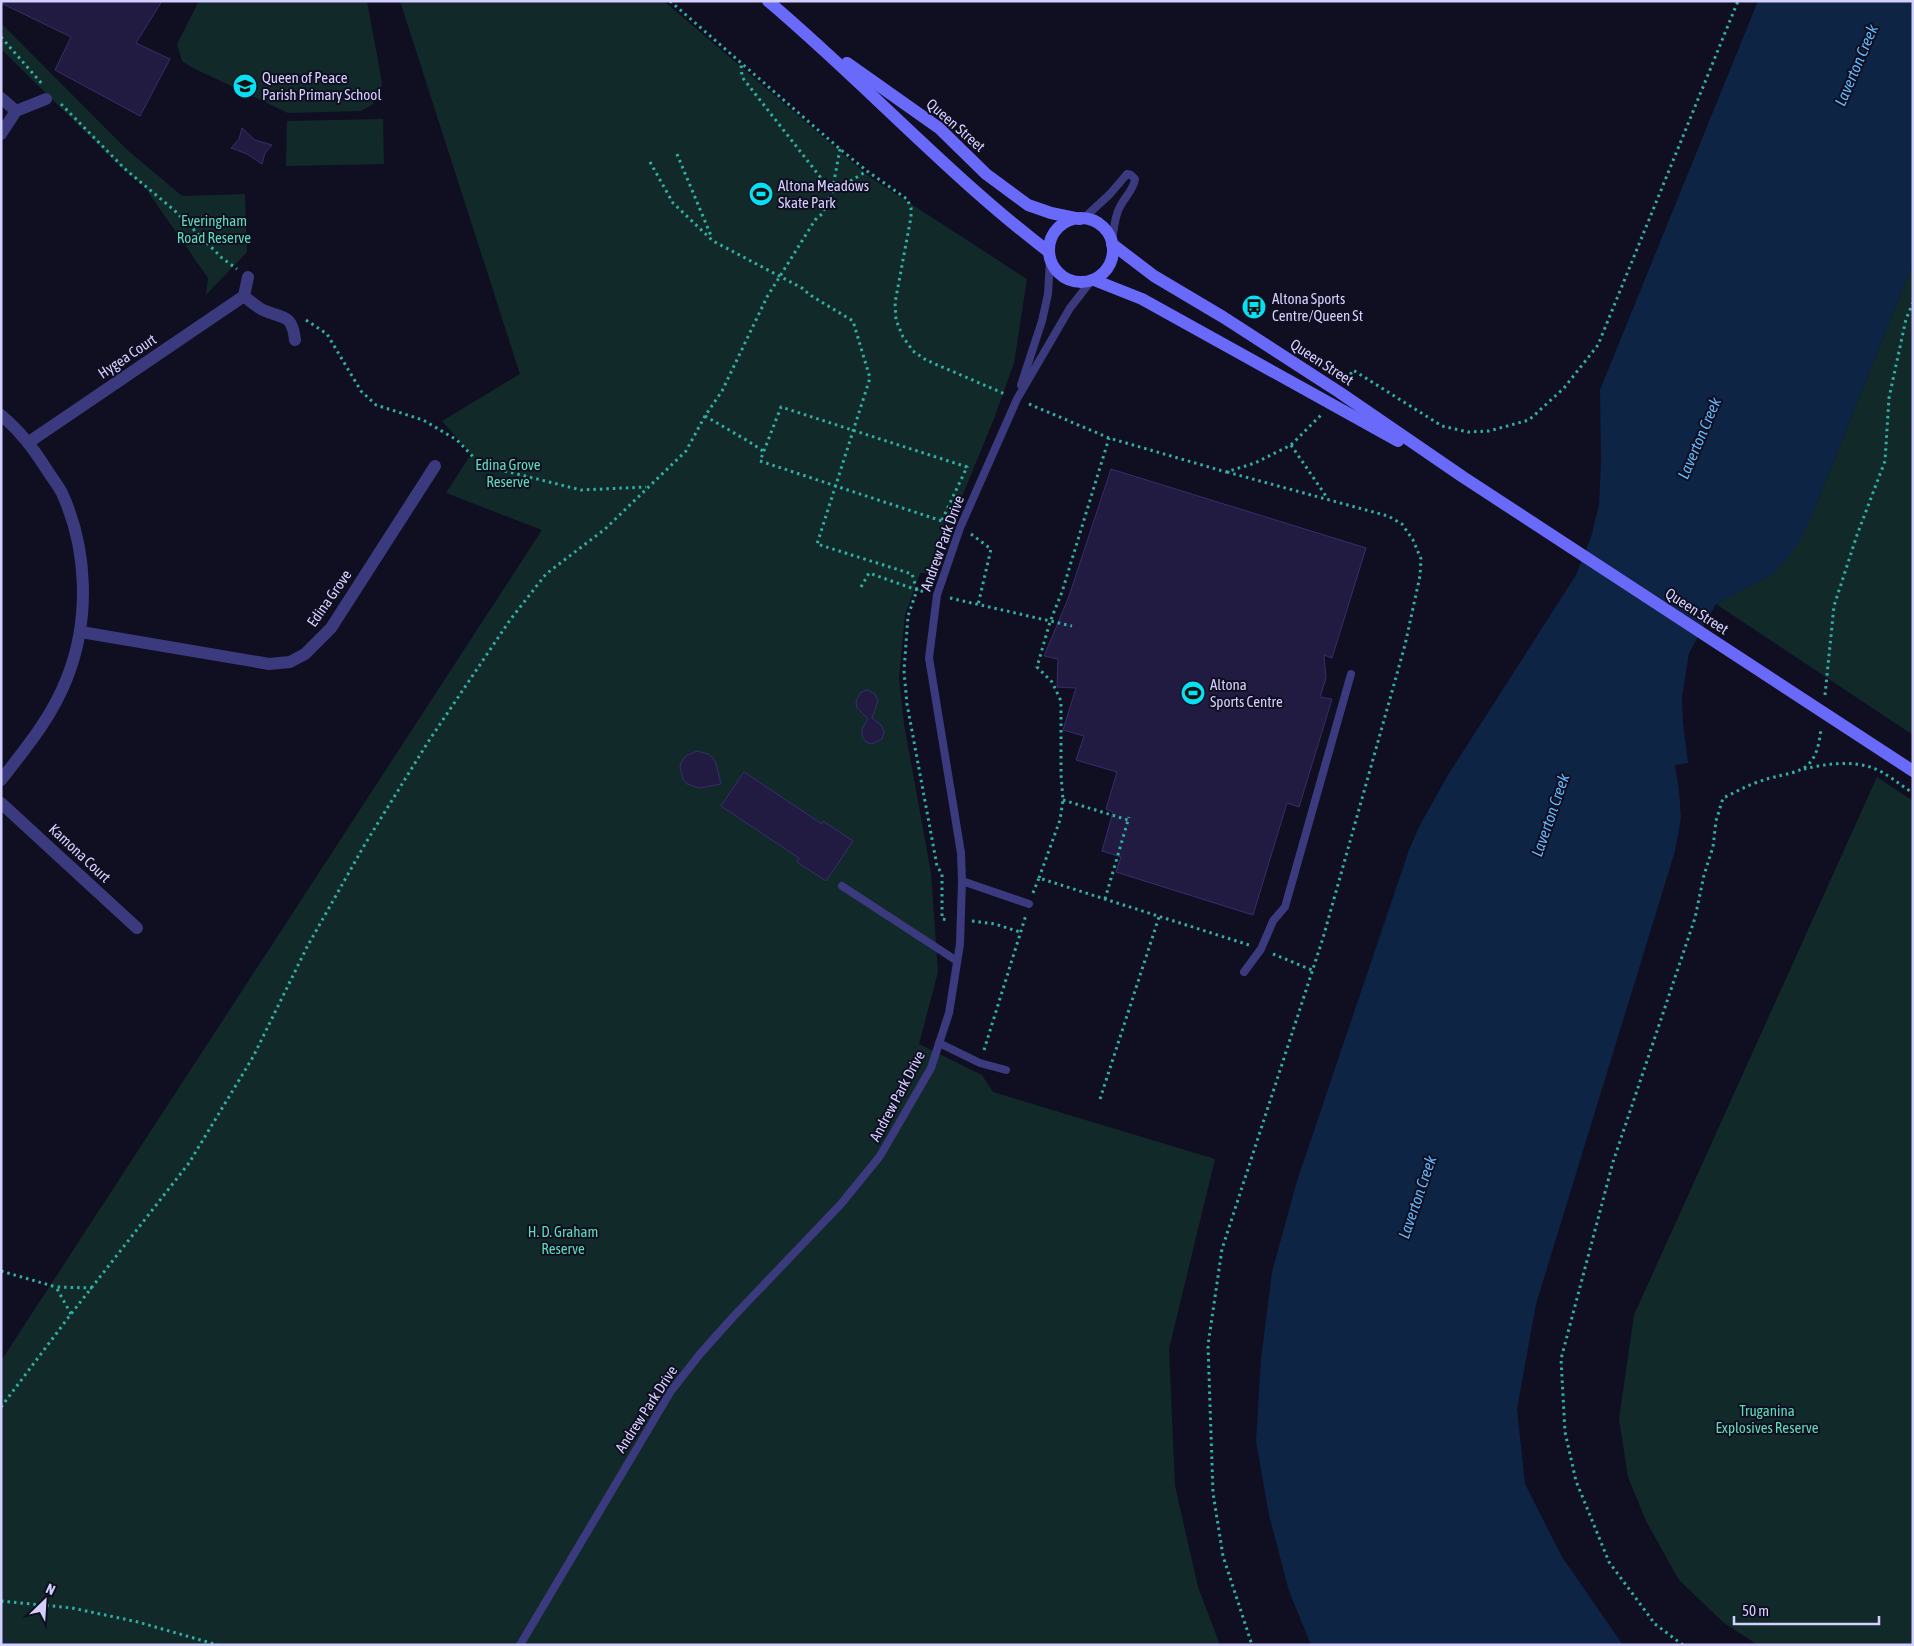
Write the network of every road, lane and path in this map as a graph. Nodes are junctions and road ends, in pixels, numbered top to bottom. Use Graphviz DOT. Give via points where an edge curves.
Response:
graph roads {
  1 [pos="670,1"];
  2 [pos="768,1"];
  3 [pos="1738,1"];
  4 [pos="1,37"];
  5 [pos="816,42"];
  6 [pos="741,63"];
  7 [pos="46,94"];
  8 [pos="1,98"];
  9 [pos="60,103"];
  10 [pos="16,111"];
  11 [pos="1,134"];
  12 [pos="840,149"];
  13 [pos="677,154"];
  14 [pos="650,162"];
  15 [pos="867,171"];
  16 [pos="832,192"];
  17 [pos="1082,219"];
  18 [pos="713,241"];
  19 [pos="1112,242"];
  20 [pos="1050,256"];
  21 [pos="782,276"];
  22 [pos="248,277"];
  23 [pos="1092,281"];
  24 [pos="244,296"];
  25 [pos="1913,303"];
  26 [pos="301,317"];
  27 [pos="295,340"];
  28 [pos="1353,370"];
  29 [pos="1017,399"];
  30 [pos="1,415"];
  31 [pos="705,416"];
  32 [pos="854,430"];
  33 [pos="1110,438"];
  34 [pos="29,442"];
  35 [pos="763,451"];
  36 [pos="435,466"];
  37 [pos="1226,472"];
  38 [pos="1463,477"];
  39 [pos="836,486"];
  40 [pos="647,487"];
  41 [pos="1329,499"];
  42 [pos="960,528"];
  43 [pos="861,587"];
  44 [pos="917,590"];
  45 [pos="937,595"];
  46 [pos="978,604"];
  47 [pos="1050,622"];
  48 [pos="1072,626"];
  49 [pos="81,632"];
  50 [pos="1351,674"];
  51 [pos="1823,712"];
  52 [pos="1802,770"];
  53 [pos="1913,771"];
  54 [pos="1,780"];
  55 [pos="1913,793"];
  56 [pos="1063,800"];
  57 [pos="1,803"];
  58 [pos="1038,878"];
  59 [pos="962,881"];
  60 [pos="842,886"];
  61 [pos="1105,899"];
  62 [pos="1030,904"];
  63 [pos="1159,917"];
  64 [pos="960,920"];
  65 [pos="137,928"];
  66 [pos="1020,932"];
  67 [pos="1261,949"];
  68 [pos="957,961"];
  69 [pos="1312,970"];
  70 [pos="1244,972"];
  71 [pos="938,1044"];
  72 [pos="980,1063"];
  73 [pos="1006,1070"];
  74 [pos="1100,1099"];
  75 [pos="1,1271"];
  76 [pos="56,1287"];
  77 [pos="92,1288"];
  78 [pos="70,1314"];
  79 [pos="1,1407"];
  80 [pos="1,1601"];
  81 [pos="218,1645"];
  82 [pos="520,1645"];
  83 [pos="1252,1645"];
  84 [pos="1683,1645"];
  1 -- 6 [label="path"];
  2 -- 5 [label="main road, Queen Street"];
  3 -- 28 [label="path" via="1598,345 1564,388 1528,420 1489,431 1468,432 1442,426"];
  4 -- 7 [label="path"];
  5 -- 17 [label="main road, Queen Street" via="939,128 986,174 1028,205"];
  5 -- 20 [label="main road, Queen Street" via="970,187"];
  6 -- 12 [label="path"];
  6 -- 16 [label="path" via="742,77"];
  7 -- 10 [label="street"];
  8 -- 10 [label="street"];
  9 -- 22 [label="path" via="125,169 174,210 222,258"];
  10 -- 11 [label="street"];
  12 -- 15 [label="path"];
  12 -- 16 [label="path"];
  13 -- 18 [label="path"];
  14 -- 18 [label="path" via="673,203"];
  15 -- 16 [label="path"];
  15 -- 29 [label="path" via="907,199 911,208 896,303 896,320 903,337 913,351 926,360"];
  16 -- 21 [label="path" via="822,214 815,220"];
  17 -- 19 [label="main road" via="1101,225"];
  17 -- 19 [label="lane" via="1110,194 1122,178 1131,175 1135,183 1117,214"];
  17 -- 20 [label="main road" via="1066,223 1054,232"];
  18 -- 21 [label="path"];
  19 -- 23 [label="main road" via="1109,265"];
  19 -- 38 [label="main road, Queen Street" via="1154,276 1339,392"];
  20 -- 23 [label="main road" via="1062,276 1071,281"];
  20 -- 29 [label="lane, Andrew Park Drive" via="1048,294 1042,321"];
  21 -- 31 [label="path" via="767,297 722,391"];
  21 -- 32 [label="path" via="853,321 870,378"];
  22 -- 24 [label="street"];
  23 -- 29 [label="lane, Andrew Park Drive" via="1070,308"];
  23 -- 38 [label="main road, Queen Street" via="1142,299"];
  24 -- 27 [label="street" via="263,310 287,319 294,328"];
  24 -- 34 [label="street, Hygea Court"];
  25 -- 51 [label="path" via="1906,320 1890,398 1885,461 1834,606"];
  26 -- 40 [label="path" via="327,334 361,391 376,405 423,420 457,440 481,465 581,490"];
  29 -- 33 [label="path"];
  29 -- 42 [label="lane, Andrew Park Drive"];
  30 -- 34 [label="street"];
  31 -- 35 [label="path"];
  31 -- 40 [label="path" via="686,451"];
  32 -- 35 [label="path" via="781,407"];
  32 -- 39 [label="path"];
  32 -- 39 [label="path" via="967,467 942,520"];
  33 -- 37 [label="path"];
  33 -- 47 [label="path"];
  34 -- 49 [label="street" via="61,492 75,532 83,578"];
  35 -- 39 [label="path" via="760,460"];
  36 -- 49 [label="street, Edina Grove" via="331,628 305,654 290,662 269,664"];
  37 -- 41 [label="path"];
  37 -- 41 [label="path" via="1255,463 1291,445"];
  38 -- 51 [label="main road, Queen Street"];
  39 -- 44 [label="path" via="817,544 912,574"];
  40 -- 77 [label="path" via="605,529 546,574 510,620 428,742 365,844 307,947 253,1057 189,1163"];
  41 -- 69 [label="path" via="1388,516 1402,524 1414,540 1421,559 1405,646"];
  42 -- 45 [label="lane, Andrew Park Drive"];
  42 -- 46 [label="path" via="991,549"];
  43 -- 44 [label="path" via="869,574"];
  44 -- 45 [label="path"];
  44 -- 64 [label="path" via="908,616 904,671 907,704 937,866 942,874 942,919"];
  45 -- 46 [label="path"];
  45 -- 59 [label="lane, Andrew Park Drive" via="929,658 961,853"];
  46 -- 47 [label="path"];
  47 -- 48 [label="path"];
  47 -- 56 [label="path" via="1037,668 1052,682 1061,701"];
  49 -- 54 [label="street" via="67,680 41,730"];
  50 -- 67 [label="lane" via="1285,907 1273,921"];
  51 -- 52 [label="path" via="1816,757"];
  51 -- 53 [label="main road, Queen Street"];
  52 -- 55 [label="path" via="1860,764 1875,769"];
  52 -- 84 [label="path" via="1755,782 1724,798 1695,918 1613,1162 1561,1359 1565,1432 1574,1473 1609,1562 1655,1624"];
  56 -- 58 [label="path" via="1060,820"];
  56 -- 61 [label="path" via="1128,818"];
  57 -- 65 [label="street, Kamona Court"];
  58 -- 61 [label="path"];
  58 -- 62 [label="path"];
  59 -- 62 [label="lane"];
  59 -- 64 [label="lane, Andrew Park Drive"];
  60 -- 68 [label="lane"];
  61 -- 63 [label="path"];
  62 -- 66 [label="path"];
  63 -- 67 [label="path"];
  63 -- 74 [label="path"];
  64 -- 66 [label="path" via="995,924"];
  64 -- 68 [label="lane, Andrew Park Drive"];
  66 -- 72 [label="path"];
  67 -- 69 [label="path"];
  67 -- 70 [label="lane"];
  68 -- 71 [label="lane, Andrew Park Drive" via="949,1012"];
  69 -- 83 [label="path" via="1222,1249 1208,1345 1213,1493 1223,1556"];
  71 -- 72 [label="lane"];
  71 -- 82 [label="lane, Andrew Park Drive" via="931,1068 880,1156 841,1204 719,1332 671,1391"];
  72 -- 73 [label="lane"];
  75 -- 76 [label="path"];
  76 -- 77 [label="path"];
  76 -- 78 [label="path"];
  77 -- 78 [label="path"];
  78 -- 79 [label="path"];
  80 -- 81 [label="path" via="72,1608 138,1622"];
}
